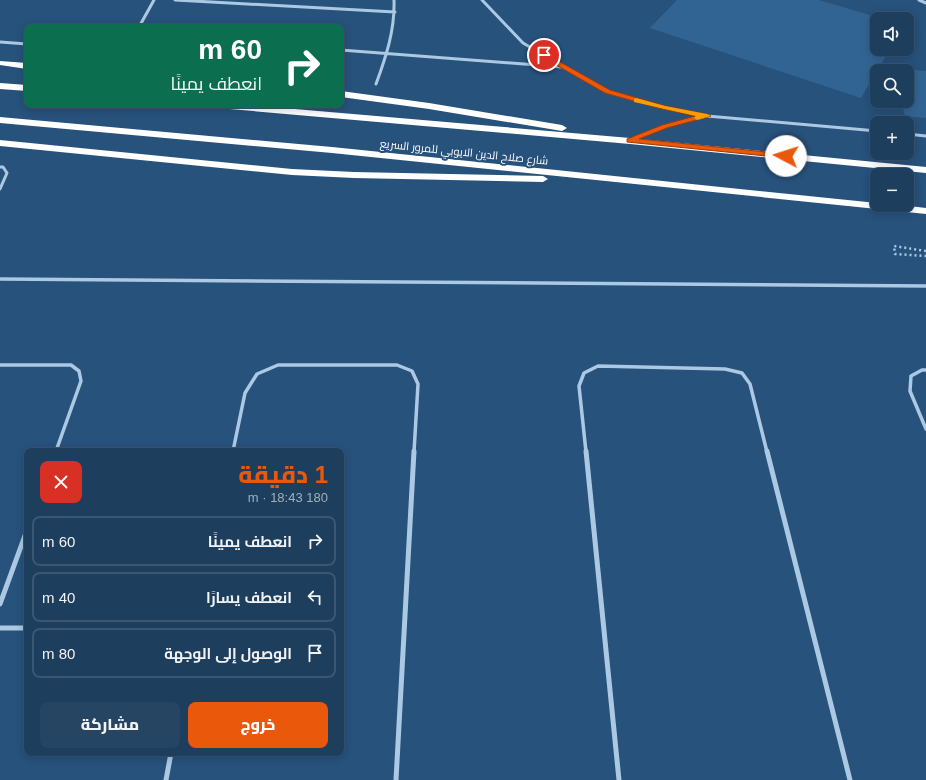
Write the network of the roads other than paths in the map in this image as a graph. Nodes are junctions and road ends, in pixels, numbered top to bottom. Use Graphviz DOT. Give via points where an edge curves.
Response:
graph roads {
  1 [pos="154,0"];
  2 [pos="175,0"];
  3 [pos="394,0"];
  4 [pos="482,0"];
  5 [pos="919,0"];
  6 [pos="926,3"];
  7 [pos="395,12"];
  8 [pos="141,24"];
  9 [pos="0,42"];
  10 [pos="24,44"];
  11 [pos="344,50"];
  12 [pos="387,54"];
  13 [pos="0,63"];
  14 [pos="24,66"];
  15 [pos="565,67"];
  16 [pos="376,84"];
  17 [pos="0,86"];
  18 [pos="24,88"];
  19 [pos="344,94"];
  20 [pos="252,108"];
  21 [pos="707,116"];
  22 [pos="0,120"];
  23 [pos="870,130"];
  24 [pos="914,135"];
  25 [pos="926,136"];
  26 [pos="630,141"];
  27 [pos="0,143"];
  28 [pos="0,167"];
  29 [pos="926,170"];
  30 [pos="604,178"];
  31 [pos="0,189"];
  32 [pos="926,211"];
  33 [pos="0,279"];
  34 [pos="926,286"];
  35 [pos="0,365"];
  36 [pos="926,370"];
  37 [pos="926,429"];
  38 [pos="57,448"];
  39 [pos="234,448"];
  40 [pos="24,538"];
  41 [pos="0,604"];
  42 [pos="0,628"];
  43 [pos="24,628"];
  44 [pos="170,756"];
  45 [pos="166,780"];
  46 [pos="396,780"];
  47 [pos="620,780"];
  48 [pos="850,780"];
  1 -- 8 [label="street"];
  2 -- 7 [label="street"];
  3 -- 7 [label="street"];
  4 -- 15 [label="street" via="523,43"];
  5 -- 6 [label="street"];
  7 -- 12 [label="street"];
  9 -- 10 [label="street"];
  11 -- 12 [label="street"];
  12 -- 15 [label="street"];
  12 -- 16 [label="street"];
  13 -- 14 [label="highway"];
  15 -- 21 [label="street" via="607,92 665,108"];
  17 -- 18 [label="highway"];
  19 -- 26 [label="highway" via="429,106"];
  20 -- 26 [label="highway, شارع صلاح الدين الايوبي للمرور السريع"];
  21 -- 23 [label="street"];
  21 -- 26 [label="street" via="664,126"];
  22 -- 30 [label="highway, شارع صلاح الدين الايوبي للمرور السريع"];
  24 -- 25 [label="street"];
  26 -- 29 [label="highway, شارع صلاح الدين الايوبي للمرور السريع"];
  27 -- 30 [label="highway" via="292,172 535,179"];
  28 -- 31 [label="street" via="7,173"];
  30 -- 32 [label="highway, شارع صلاح الدين الايوبي للمرور السريع"];
  33 -- 34 [label="street"];
  35 -- 38 [label="street" via="71,366 79,371 81,381"];
  36 -- 37 [label="street" via="911,376 910,391"];
  39 -- 46 [label="street" via="245,393 257,374 278,365 397,365 412,371 418,384"];
  40 -- 41 [label="street"];
  42 -- 43 [label="street"];
  44 -- 45 [label="street"];
  47 -- 48 [label="street" via="579,386 584,373 598,366 725,369 742,373 750,384"];
}
